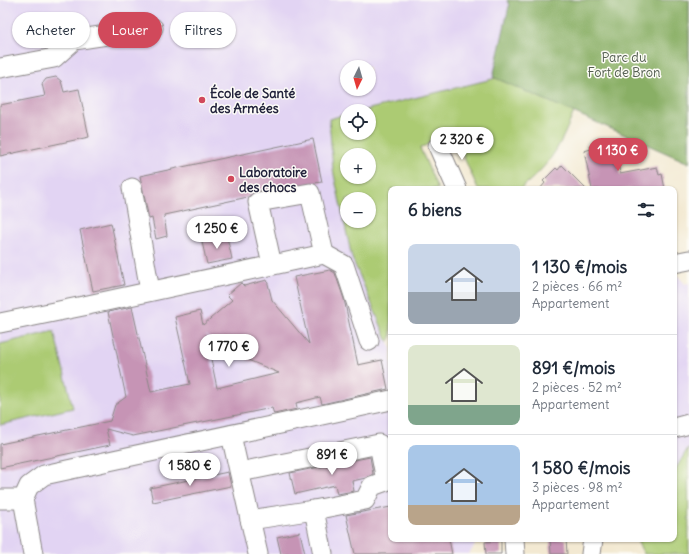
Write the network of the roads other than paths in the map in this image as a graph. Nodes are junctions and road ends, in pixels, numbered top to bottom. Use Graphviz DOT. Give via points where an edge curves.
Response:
graph roads {
  1 [pos="98,36"];
  2 [pos="0,68"];
  3 [pos="438,146"];
  4 [pos="456,186"];
  5 [pos="132,188"];
  6 [pos="324,254"];
  7 [pos="689,260"];
  8 [pos="677,262"];
  9 [pos="272,265"];
  10 [pos="150,291"];
  11 [pos="0,323"];
  12 [pos="369,341"];
  13 [pos="388,401"];
  14 [pos="689,424"];
  15 [pos="677,427"];
  16 [pos="231,435"];
  17 [pos="240,472"];
  18 [pos="0,499"];
  19 [pos="23,499"];
  20 [pos="314,510"];
  21 [pos="250,520"];
  22 [pos="514,542"];
  23 [pos="593,542"];
  24 [pos="33,554"];
  25 [pos="258,554"];
  26 [pos="323,554"];
  27 [pos="515,554"];
  28 [pos="591,554"];
  1 -- 2 [label="street" via="74,40 54,58"];
  3 -- 4 [label="street"];
  5 -- 10 [label="street"];
  6 -- 9 [label="street"];
  6 -- 9 [label="street" via="310,193 258,202"];
  6 -- 12 [label="street" via="344,264"];
  7 -- 8 [label="street"];
  9 -- 10 [label="street"];
  10 -- 11 [label="street"];
  13 -- 16 [label="street"];
  14 -- 15 [label="street"];
  16 -- 17 [label="street"];
  16 -- 19 [label="street" via="44,475 29,486"];
  17 -- 20 [label="street" via="379,444 386,481 372,486 365,500"];
  17 -- 21 [label="street"];
  18 -- 19 [label="street"];
  19 -- 24 [label="street"];
  20 -- 21 [label="street"];
  20 -- 26 [label="street"];
  21 -- 25 [label="street"];
  22 -- 27 [label="street"];
  23 -- 28 [label="street"];
}
